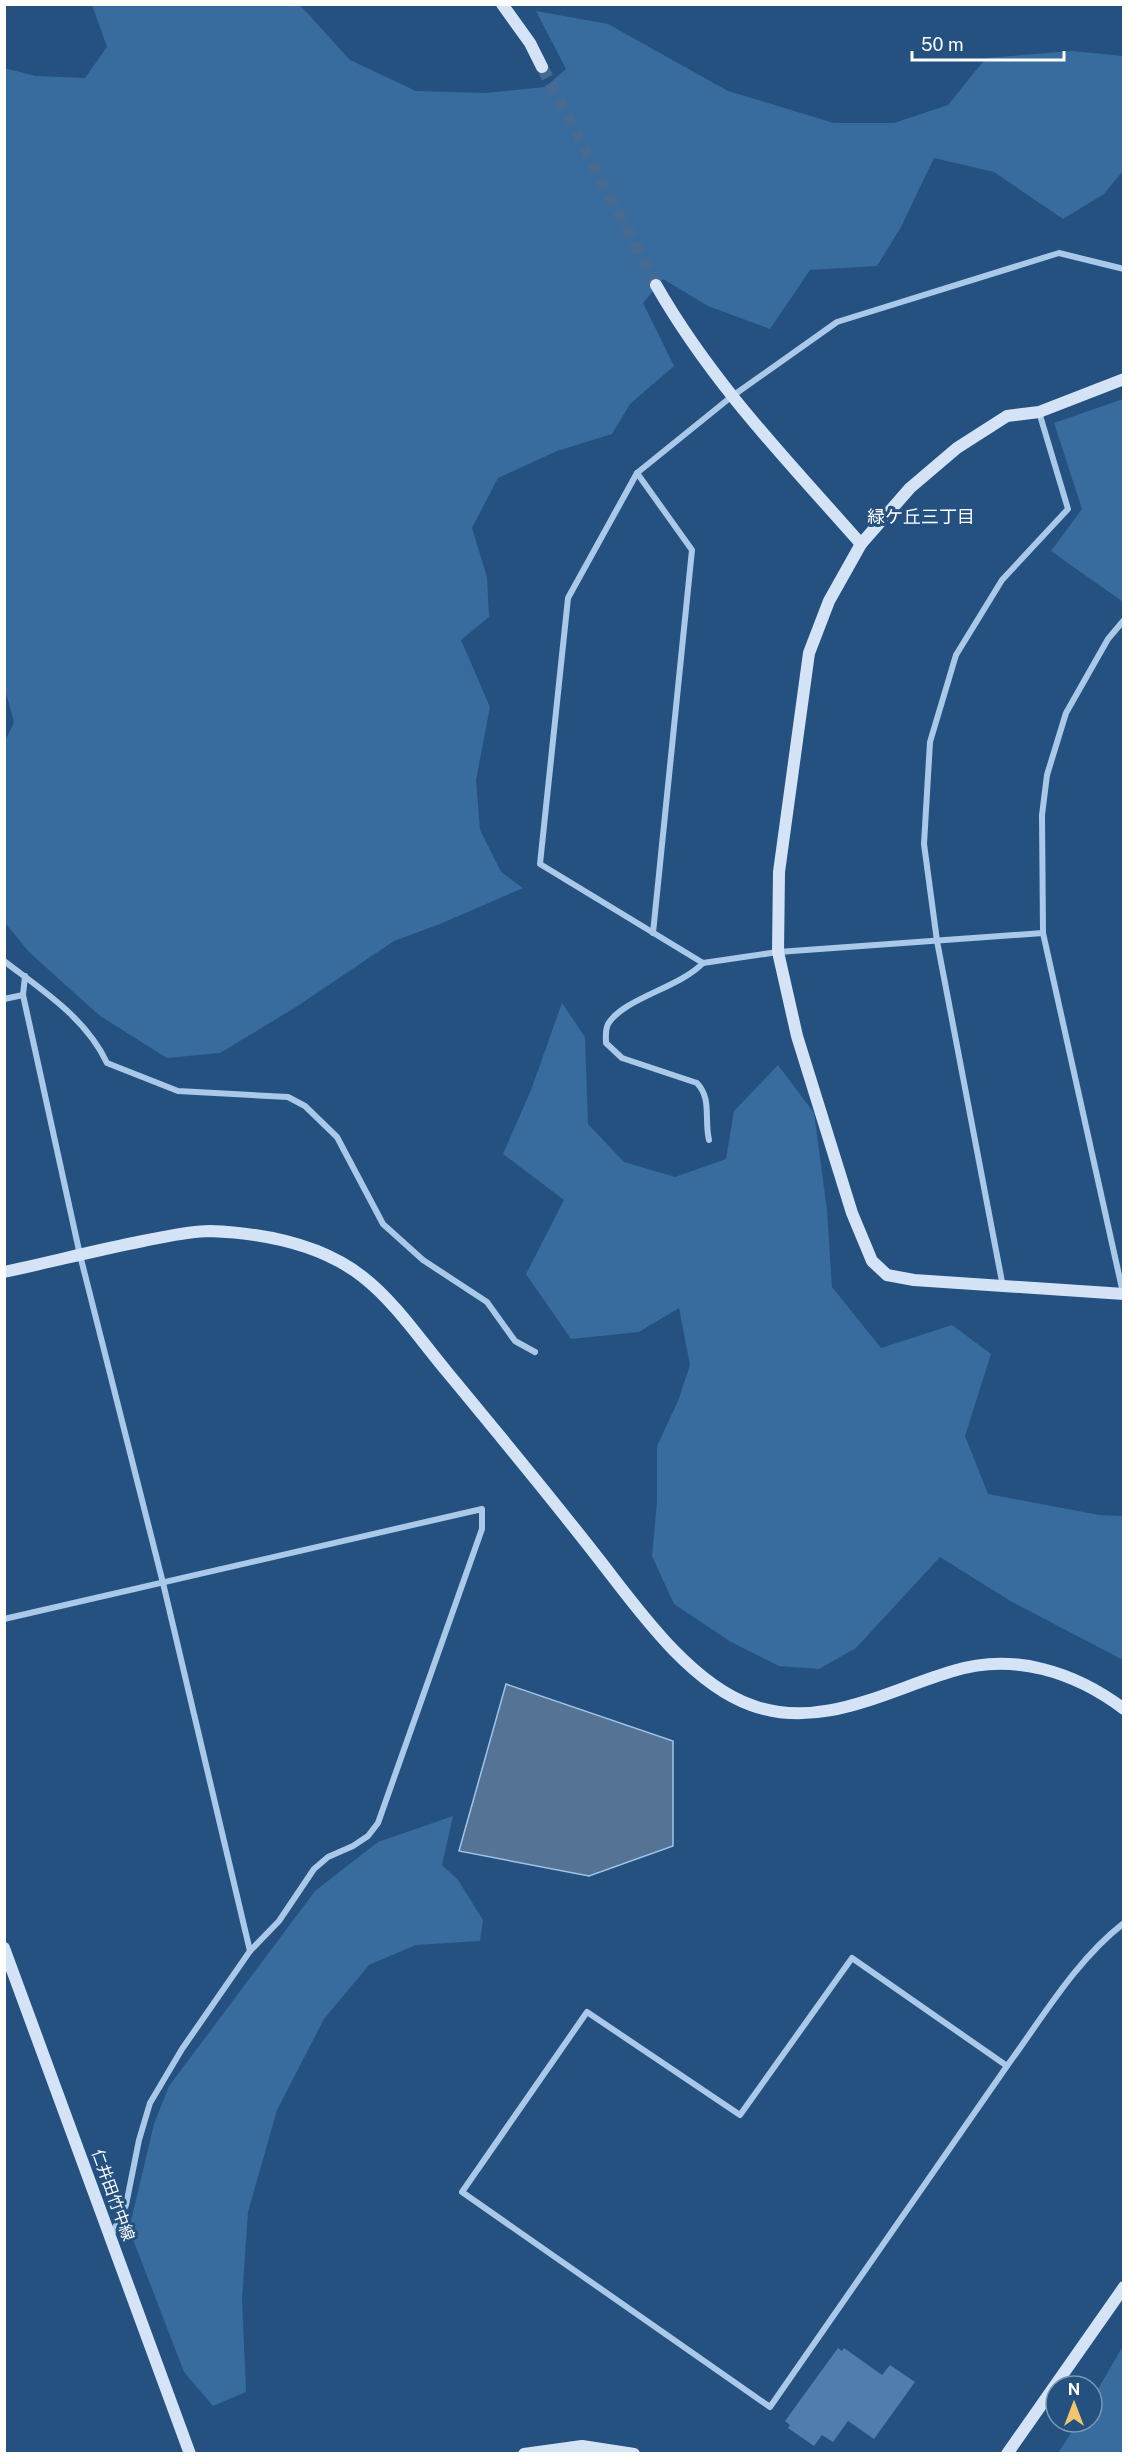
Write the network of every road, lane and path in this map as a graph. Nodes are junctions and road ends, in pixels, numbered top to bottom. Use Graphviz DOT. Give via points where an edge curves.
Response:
graph roads {
  1 [pos="502,4"];
  2 [pos="542,67"];
  3 [pos="1124,269"];
  4 [pos="656,285"];
  5 [pos="1124,379"];
  6 [pos="731,397"];
  7 [pos="1039,412"];
  8 [pos="637,473"];
  9 [pos="861,544"];
  10 [pos="1124,620"];
  11 [pos="653,933"];
  12 [pos="1043,933"];
  13 [pos="937,940"];
  14 [pos="778,952"];
  15 [pos="4,961"];
  16 [pos="703,963"];
  17 [pos="25,976"];
  18 [pos="23,995"];
  19 [pos="4,999"];
  20 [pos="710,1140"];
  21 [pos="80,1256"];
  22 [pos="4,1272"];
  23 [pos="1003,1287"];
  24 [pos="1123,1294"];
  25 [pos="535,1352"];
  26 [pos="163,1582"];
  27 [pos="4,1619"];
  28 [pos="1124,1709"];
  29 [pos="1124,1923"];
  30 [pos="4,1948"];
  31 [pos="250,1951"];
  32 [pos="1007,2066"];
  33 [pos="111,2236"];
  34 [pos="1124,2287"];
  35 [pos="190,2454"];
  36 [pos="524,2454"];
  37 [pos="634,2454"];
  38 [pos="1007,2454"];
  1 -- 2 [label="street"];
  3 -- 6 [label="street" via="1059,253 837,322"];
  4 -- 6 [label="street" via="683,333"];
  5 -- 7 [label="street"];
  6 -- 8 [label="street"];
  6 -- 9 [label="street"];
  7 -- 9 [label="street" via="1007,416 957,448 910,488"];
  7 -- 13 [label="street" via="1068,509 1002,580 956,655 930,742 925,833"];
  8 -- 11 [label="street" via="692,550"];
  8 -- 11 [label="street" via="568,598 540,864"];
  9 -- 14 [label="street" via="829,601 809,653 779,872"];
  10 -- 12 [label="street" via="1108,639 1066,713 1047,775 1042,815"];
  11 -- 16 [label="street"];
  12 -- 13 [label="street"];
  12 -- 24 [label="street"];
  13 -- 14 [label="street"];
  13 -- 23 [label="street"];
  14 -- 16 [label="street"];
  14 -- 23 [label="street" via="797,1036 852,1214 873,1261 887,1275"];
  15 -- 17 [label="street"];
  16 -- 20 [label="street" via="691,976 613,1018 607,1026 606,1043 622,1058 697,1083 705,1091"];
  17 -- 18 [label="street"];
  17 -- 25 [label="street" via="52,994 98,1044 107,1063 178,1091 288,1097 305,1106 337,1137 383,1224 423,1260 487,1302 515,1341"];
  18 -- 19 [label="street"];
  18 -- 21 [label="street"];
  21 -- 22 [label="street"];
  21 -- 26 [label="street"];
  21 -- 28 [label="street" via="206,1231 284,1240 326,1256 362,1276 396,1311 550,1496 644,1618 677,1654 726,1692 750,1705 778,1713 837,1710 956,1670 994,1664 1030,1665 1060,1673 1100,1691"];
  23 -- 24 [label="street"];
  26 -- 27 [label="street"];
  26 -- 31 [label="street"];
  26 -- 31 [label="street" via="482,1509 482,1529 378,1822 368,1836 314,1869 279,1921"];
  29 -- 32 [label="street" via="1106,1936 1079,1967"];
  30 -- 33 [label="street, 仁井田竹中線"];
  31 -- 33 [label="street" via="157,2090 139,2140 126,2205"];
  32 -- 32 [label="street" via="770,2407 462,2192 587,2012 740,2115 852,1958"];
  33 -- 35 [label="street, 仁井田竹中線"];
  34 -- 38 [label="street"];
  36 -- 37 [label="street" via="582,2446"];
}
